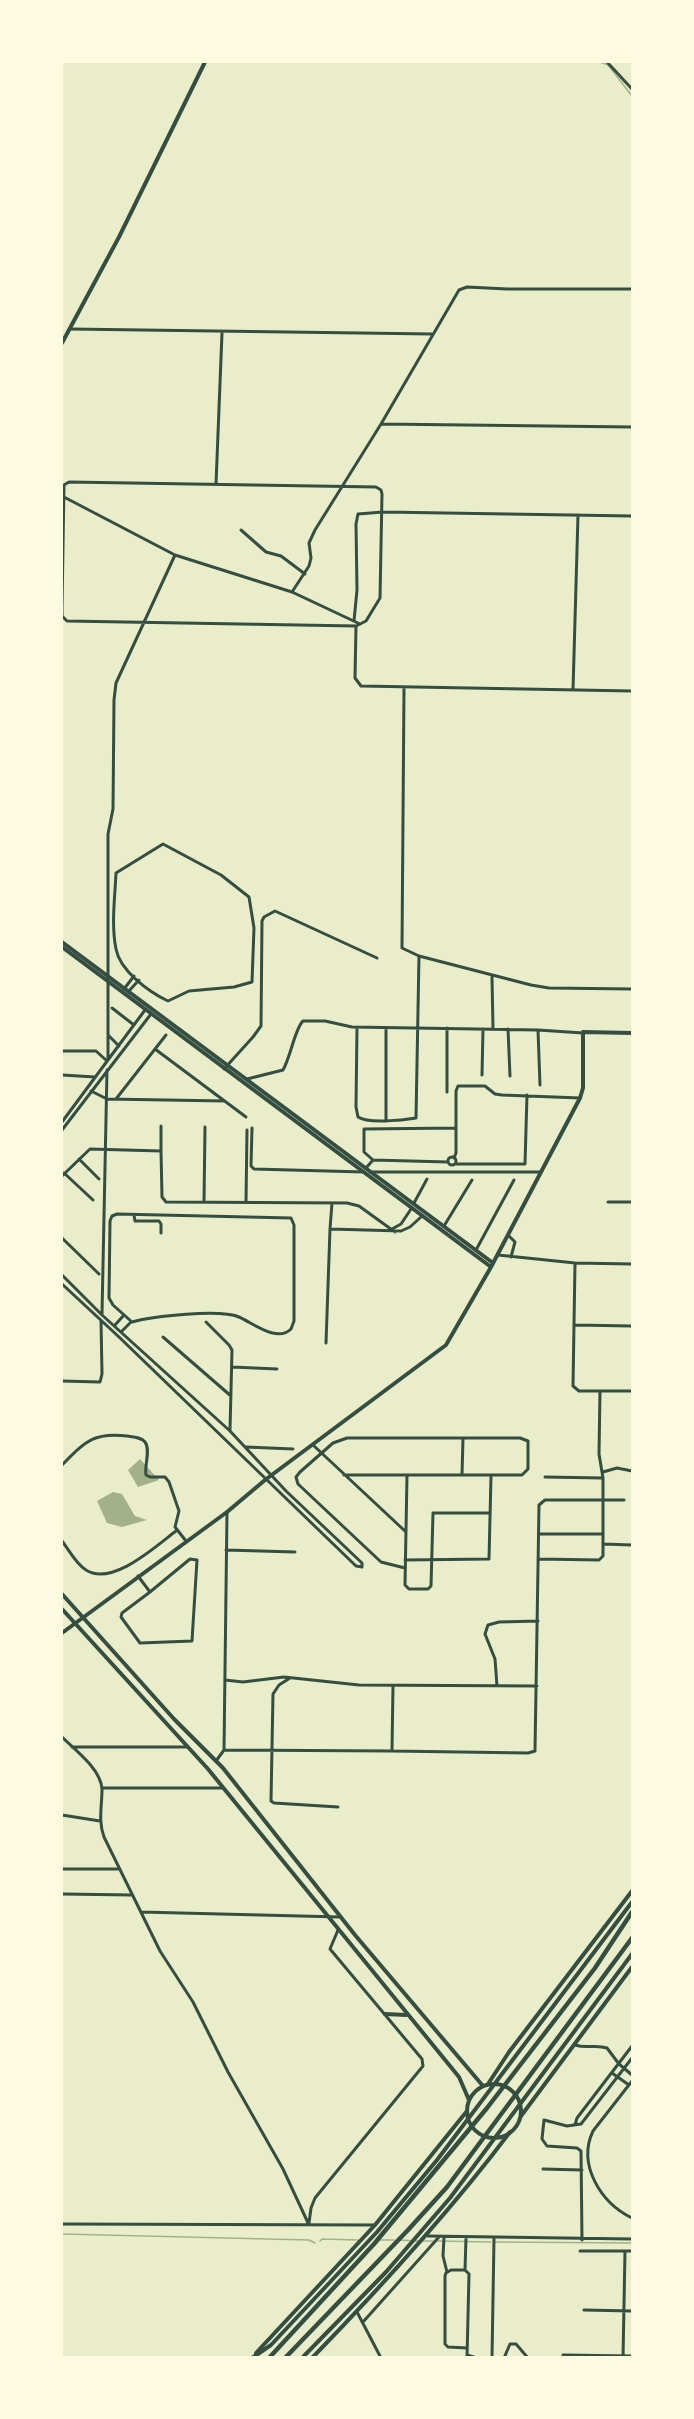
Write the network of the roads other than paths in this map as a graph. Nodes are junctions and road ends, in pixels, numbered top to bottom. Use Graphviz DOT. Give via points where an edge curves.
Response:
graph roads {
  1 [pos="205,62"];
  2 [pos="607,62"];
  3 [pos="633,89"];
  4 [pos="633,289"];
  5 [pos="70,328"];
  6 [pos="222,332"];
  7 [pos="432,334"];
  8 [pos="62,343"];
  9 [pos="381,424"];
  10 [pos="633,427"];
  11 [pos="216,484"];
  12 [pos="341,487"];
  13 [pos="63,497"];
  14 [pos="382,512"];
  15 [pos="578,515"];
  16 [pos="633,516"];
  17 [pos="241,530"];
  18 [pos="175,555"];
  19 [pos="305,575"];
  20 [pos="292,592"];
  21 [pos="354,621"];
  22 [pos="145,624"];
  23 [pos="362,625"];
  24 [pos="356,626"];
  25 [pos="404,688"];
  26 [pos="573,690"];
  27 [pos="633,691"];
  28 [pos="62,942"];
  29 [pos="62,947"];
  30 [pos="419,956"];
  31 [pos="377,958"];
  32 [pos="108,976"];
  33 [pos="134,976"];
  34 [pos="492,977"];
  35 [pos="139,980"];
  36 [pos="108,982"];
  37 [pos="124,989"];
  38 [pos="633,989"];
  39 [pos="128,993"];
  40 [pos="112,1008"];
  41 [pos="145,1010"];
  42 [pos="151,1014"];
  43 [pos="134,1026"];
  44 [pos="357,1028"];
  45 [pos="386,1028"];
  46 [pos="419,1028"];
  47 [pos="447,1028"];
  48 [pos="483,1029"];
  49 [pos="493,1029"];
  50 [pos="508,1029"];
  51 [pos="538,1029"];
  52 [pos="583,1033"];
  53 [pos="633,1033"];
  54 [pos="108,1035"];
  55 [pos="166,1035"];
  56 [pos="119,1046"];
  57 [pos="155,1049"];
  58 [pos="62,1051"];
  59 [pos="108,1061"];
  60 [pos="227,1063"];
  61 [pos="224,1069"];
  62 [pos="107,1070"];
  63 [pos="62,1075"];
  64 [pos="482,1075"];
  65 [pos="510,1076"];
  66 [pos="96,1077"];
  67 [pos="247,1079"];
  68 [pos="540,1085"];
  69 [pos="91,1091"];
  70 [pos="447,1092"];
  71 [pos="527,1095"];
  72 [pos="580,1098"];
  73 [pos="107,1099"];
  74 [pos="116,1099"];
  75 [pos="225,1101"];
  76 [pos="246,1117"];
  77 [pos="386,1120"];
  78 [pos="62,1121"];
  79 [pos="161,1126"];
  80 [pos="205,1127"];
  81 [pos="252,1128"];
  82 [pos="456,1128"];
  83 [pos="62,1130"];
  84 [pos="247,1130"];
  85 [pos="106,1149"];
  86 [pos="161,1150"];
  87 [pos="365,1155"];
  88 [pos="454,1158"];
  89 [pos="79,1159"];
  90 [pos="373,1160"];
  91 [pos="359,1162"];
  92 [pos="448,1162"];
  93 [pos="455,1164"];
  94 [pos="366,1167"];
  95 [pos="362,1172"];
  96 [pos="372,1172"];
  97 [pos="542,1172"];
  98 [pos="63,1175"];
  99 [pos="99,1179"];
  100 [pos="427,1179"];
  101 [pos="472,1180"];
  102 [pos="514,1180"];
  103 [pos="93,1200"];
  104 [pos="204,1202"];
  105 [pos="246,1202"];
  106 [pos="608,1202"];
  107 [pos="633,1202"];
  108 [pos="332,1203"];
  109 [pos="414,1203"];
  110 [pos="411,1209"];
  111 [pos="134,1215"];
  112 [pos="421,1217"];
  113 [pos="444,1226"];
  114 [pos="330,1228"];
  115 [pos="393,1231"];
  116 [pos="161,1233"];
  117 [pos="508,1235"];
  118 [pos="62,1238"];
  119 [pos="476,1250"];
  120 [pos="498,1255"];
  121 [pos="511,1258"];
  122 [pos="575,1263"];
  123 [pos="633,1264"];
  124 [pos="492,1265"];
  125 [pos="99,1274"];
  126 [pos="62,1275"];
  127 [pos="62,1284"];
  128 [pos="102,1315"];
  129 [pos="124,1315"];
  130 [pos="101,1322"];
  131 [pos="132,1322"];
  132 [pos="206,1322"];
  133 [pos="575,1325"];
  134 [pos="633,1326"];
  135 [pos="112,1327"];
  136 [pos="121,1332"];
  137 [pos="117,1335"];
  138 [pos="163,1337"];
  139 [pos="326,1343"];
  140 [pos="232,1367"];
  141 [pos="277,1369"];
  142 [pos="62,1381"];
  143 [pos="600,1391"];
  144 [pos="633,1391"];
  145 [pos="231,1396"];
  146 [pos="230,1431"];
  147 [pos="463,1438"];
  148 [pos="313,1445"];
  149 [pos="244,1447"];
  150 [pos="293,1449"];
  151 [pos="321,1452"];
  152 [pos="62,1465"];
  153 [pos="602,1472"];
  154 [pos="633,1472"];
  155 [pos="344,1474"];
  156 [pos="273,1475"];
  157 [pos="407,1475"];
  158 [pos="462,1475"];
  159 [pos="491,1476"];
  160 [pos="544,1477"];
  161 [pos="603,1478"];
  162 [pos="265,1480"];
  163 [pos="603,1500"];
  164 [pos="624,1500"];
  165 [pos="227,1512"];
  166 [pos="490,1513"];
  167 [pos="176,1531"];
  168 [pos="406,1532"];
  169 [pos="540,1534"];
  170 [pos="602,1534"];
  171 [pos="62,1541"];
  172 [pos="186,1541"];
  173 [pos="603,1544"];
  174 [pos="633,1545"];
  175 [pos="226,1550"];
  176 [pos="295,1552"];
  177 [pos="432,1559"];
  178 [pos="539,1559"];
  179 [pos="405,1560"];
  180 [pos="405,1568"];
  181 [pos="138,1576"];
  182 [pos="150,1592"];
  183 [pos="62,1594"];
  184 [pos="62,1609"];
  185 [pos="82,1618"];
  186 [pos="538,1621"];
  187 [pos="74,1624"];
  188 [pos="62,1633"];
  189 [pos="291,1678"];
  190 [pos="225,1680"];
  191 [pos="393,1686"];
  192 [pos="497,1686"];
  193 [pos="537,1686"];
  194 [pos="62,1737"];
  195 [pos="72,1747"];
  196 [pos="188,1747"];
  197 [pos="272,1749"];
  198 [pos="224,1750"];
  199 [pos="392,1751"];
  200 [pos="216,1761"];
  201 [pos="102,1788"];
  202 [pos="222,1788"];
  203 [pos="338,1808"];
  204 [pos="62,1815"];
  205 [pos="100,1821"];
  206 [pos="62,1869"];
  207 [pos="120,1869"];
  208 [pos="633,1891"];
  209 [pos="62,1894"];
  210 [pos="132,1895"];
  211 [pos="633,1902"];
  212 [pos="141,1912"];
  213 [pos="633,1912"];
  214 [pos="327,1917"];
  215 [pos="341,1917"];
  216 [pos="338,1930"];
  217 [pos="633,1938"];
  218 [pos="633,1954"];
  219 [pos="633,1967"];
  220 [pos="385,2014"];
  221 [pos="407,2015"];
  222 [pos="576,2045"];
  223 [pos="633,2046"];
  224 [pos="633,2058"];
  225 [pos="619,2064"];
  226 [pos="624,2069"];
  227 [pos="612,2073"];
  228 [pos="633,2075"];
  229 [pos="618,2077"];
  230 [pos="633,2081"];
  231 [pos="488,2084"];
  232 [pos="629,2085"];
  233 [pos="483,2086"];
  234 [pos="469,2100"];
  235 [pos="467,2111"];
  236 [pos="521,2116"];
  237 [pos="575,2125"];
  238 [pos="510,2132"];
  239 [pos="543,2169"];
  240 [pos="582,2170"];
  241 [pos="633,2218"];
  242 [pos="62,2224"];
  243 [pos="309,2225"];
  244 [pos="375,2225"];
  245 [pos="426,2237"];
  246 [pos="441,2237"];
  247 [pos="466,2238"];
  248 [pos="494,2238"];
  249 [pos="582,2240"];
  250 [pos="633,2240"];
  251 [pos="580,2251"];
  252 [pos="625,2251"];
  253 [pos="633,2251"];
  254 [pos="465,2270"];
  255 [pos="447,2272"];
  256 [pos="584,2310"];
  257 [pos="624,2311"];
  258 [pos="633,2311"];
  259 [pos="357,2312"];
  260 [pos="363,2322"];
  261 [pos="467,2348"];
  262 [pos="256,2353"];
  263 [pos="563,2355"];
  264 [pos="467,2356"];
  265 [pos="633,2356"];
  266 [pos="303,2357"];
  267 [pos="586,2357"];
  268 [pos="623,2357"];
  269 [pos="252,2358"];
  270 [pos="269,2358"];
  271 [pos="285,2358"];
  272 [pos="312,2358"];
  273 [pos="381,2358"];
  274 [pos="477,2358"];
  275 [pos="492,2358"];
  276 [pos="504,2358"];
  277 [pos="528,2358"];
  1 -- 5 [label="street"];
  2 -- 3 [label="street"];
  4 -- 7 [label="street" via="462,288"];
  5 -- 6 [label="street"];
  5 -- 8 [label="street"];
  6 -- 7 [label="street"];
  6 -- 11 [label="street"];
  7 -- 9 [label="street"];
  9 -- 10 [label="street"];
  9 -- 12 [label="street"];
  11 -- 12 [label="street"];
  11 -- 13 [label="street" via="69,482 64,485"];
  12 -- 14 [label="street" via="379,488"];
  12 -- 19 [label="street" via="309,543 310,561"];
  13 -- 18 [label="street"];
  13 -- 22 [label="street" via="64,619"];
  14 -- 15 [label="street"];
  14 -- 21 [label="street" via="357,516"];
  14 -- 23 [label="street" via="380,598"];
  15 -- 16 [label="street"];
  15 -- 26 [label="street"];
  17 -- 19 [label="street" via="266,552 281,556"];
  18 -- 20 [label="street"];
  18 -- 22 [label="street"];
  19 -- 20 [label="street"];
  20 -- 21 [label="street"];
  21 -- 23 [label="street"];
  22 -- 24 [label="street"];
  22 -- 32 [label="street" via="115,690 113,809 108,834"];
  23 -- 24 [label="street"];
  24 -- 25 [label="street" via="358,685"];
  25 -- 26 [label="street"];
  25 -- 30 [label="street" via="400,944 405,951"];
  26 -- 27 [label="street"];
  28 -- 32 [label="street"];
  29 -- 36 [label="street"];
  30 -- 34 [label="street"];
  30 -- 46 [label="street"];
  31 -- 60 [label="street" via="275,911 264,917 261,1026"];
  32 -- 36 [label="street"];
  32 -- 37 [label="street"];
  33 -- 35 [label="street"];
  33 -- 35 [label="street" via="116,950 116,873 163,844 221,875 249,897 254,928 252,982 189,991 168,1001"];
  33 -- 37 [label="street"];
  34 -- 38 [label="street" via="549,988"];
  34 -- 49 [label="street"];
  35 -- 39 [label="street"];
  36 -- 41 [label="street"];
  36 -- 54 [label="street"];
  37 -- 39 [label="street"];
  39 -- 60 [label="street"];
  40 -- 43 [label="street"];
  41 -- 42 [label="street"];
  41 -- 43 [label="street"];
  42 -- 61 [label="street"];
  42 -- 62 [label="street"];
  43 -- 56 [label="street"];
  44 -- 45 [label="street"];
  44 -- 67 [label="street" via="303,1021 284,1070"];
  44 -- 77 [label="street" via="357,1114 363,1120"];
  45 -- 46 [label="street"];
  45 -- 77 [label="street"];
  46 -- 47 [label="street"];
  46 -- 77 [label="street" via="418,1115 413,1119"];
  47 -- 48 [label="street"];
  47 -- 70 [label="street"];
  48 -- 49 [label="street"];
  48 -- 64 [label="street"];
  49 -- 50 [label="street"];
  50 -- 51 [label="street"];
  50 -- 65 [label="street"];
  51 -- 52 [label="street"];
  51 -- 68 [label="street"];
  52 -- 53 [label="street"];
  52 -- 72 [label="street"];
  54 -- 56 [label="street"];
  54 -- 59 [label="street"];
  55 -- 57 [label="street"];
  56 -- 59 [label="street"];
  57 -- 74 [label="street"];
  57 -- 75 [label="street"];
  58 -- 59 [label="street" via="96,1051"];
  59 -- 66 [label="street"];
  60 -- 61 [label="street"];
  60 -- 67 [label="street"];
  61 -- 95 [label="street"];
  62 -- 69 [label="street"];
  62 -- 73 [label="street"];
  63 -- 66 [label="street"];
  66 -- 78 [label="street"];
  67 -- 91 [label="street"];
  69 -- 73 [label="street"];
  69 -- 83 [label="street"];
  71 -- 72 [label="street"];
  71 -- 82 [label="street" via="497,1095 485,1086 458,1086"];
  71 -- 93 [label="street" via="525,1164"];
  72 -- 97 [label="street"];
  73 -- 74 [label="street"];
  73 -- 85 [label="street"];
  74 -- 75 [label="street"];
  75 -- 76 [label="street"];
  79 -- 86 [label="street"];
  80 -- 104 [label="street"];
  81 -- 95 [label="street" via="254,1168"];
  82 -- 87 [label="street" via="365,1128"];
  82 -- 88 [label="street"];
  84 -- 105 [label="street"];
  85 -- 86 [label="street"];
  85 -- 89 [label="street" via="87,1150"];
  85 -- 128 [label="street"];
  86 -- 104 [label="street" via="163,1200"];
  87 -- 90 [label="street"];
  87 -- 91 [label="street"];
  88 -- 92 [label="street"];
  88 -- 93 [label="street"];
  89 -- 98 [label="street"];
  89 -- 99 [label="street"];
  90 -- 92 [label="street"];
  90 -- 94 [label="street"];
  91 -- 94 [label="street"];
  92 -- 93 [label="street"];
  94 -- 96 [label="street"];
  95 -- 96 [label="street"];
  95 -- 110 [label="street"];
  96 -- 97 [label="street"];
  96 -- 109 [label="street"];
  97 -- 117 [label="street"];
  98 -- 103 [label="street"];
  100 -- 109 [label="street"];
  101 -- 113 [label="street"];
  102 -- 119 [label="street"];
  104 -- 105 [label="street"];
  105 -- 108 [label="street"];
  106 -- 107 [label="street"];
  108 -- 114 [label="street"];
  108 -- 115 [label="street" via="359,1206"];
  109 -- 113 [label="street"];
  110 -- 112 [label="street"];
  110 -- 115 [label="street"];
  111 -- 116 [label="street" via="135,1221 159,1221"];
  111 -- 129 [label="street" via="117,1214 110,1221 109,1298"];
  111 -- 131 [label="street" via="291,1218 294,1321 284,1333 226,1315 185,1314"];
  112 -- 115 [label="street" via="410,1227"];
  112 -- 124 [label="street"];
  113 -- 119 [label="street"];
  114 -- 115 [label="street"];
  114 -- 139 [label="street"];
  117 -- 120 [label="street"];
  117 -- 121 [label="street" via="515,1242"];
  118 -- 125 [label="street"];
  119 -- 124 [label="street"];
  120 -- 121 [label="street"];
  120 -- 124 [label="street"];
  121 -- 122 [label="street"];
  122 -- 123 [label="street"];
  122 -- 133 [label="street"];
  124 -- 148 [label="street" via="446,1345"];
  126 -- 128 [label="street"];
  127 -- 130 [label="street"];
  128 -- 130 [label="street"];
  128 -- 135 [label="street"];
  129 -- 131 [label="street"];
  129 -- 135 [label="street"];
  130 -- 135 [label="street"];
  130 -- 142 [label="street" via="100,1382"];
  131 -- 136 [label="street"];
  132 -- 140 [label="street" via="229,1345"];
  133 -- 134 [label="street"];
  133 -- 143 [label="street" via="573,1386 579,1391"];
  135 -- 136 [label="street"];
  135 -- 137 [label="street"];
  136 -- 137 [label="street"];
  136 -- 146 [label="street"];
  137 -- 162 [label="street"];
  138 -- 145 [label="street"];
  140 -- 141 [label="street"];
  140 -- 145 [label="street"];
  143 -- 144 [label="street"];
  143 -- 153 [label="street"];
  145 -- 146 [label="street"];
  146 -- 149 [label="street"];
  147 -- 151 [label="street" via="347,1438 336,1440"];
  147 -- 158 [label="street"];
  147 -- 159 [label="street" via="528,1441 525,1474"];
  148 -- 151 [label="street"];
  148 -- 156 [label="street"];
  149 -- 150 [label="street"];
  149 -- 156 [label="street"];
  151 -- 155 [label="street"];
  151 -- 180 [label="street" via="296,1477 298,1484 381,1562"];
  152 -- 167 [label="street" via="93,1437 111,1434 139,1438 147,1452 145,1473 150,1478 165,1477 169,1482 179,1511"];
  153 -- 154 [label="street" via="617,1468"];
  153 -- 161 [label="street"];
  155 -- 157 [label="street"];
  155 -- 168 [label="street"];
  156 -- 162 [label="street"];
  156 -- 162 [label="street" via="362,1567 356,1566"];
  157 -- 158 [label="street"];
  157 -- 168 [label="street"];
  158 -- 159 [label="street"];
  159 -- 166 [label="street"];
  160 -- 161 [label="street"];
  161 -- 163 [label="street"];
  162 -- 165 [label="street"];
  163 -- 164 [label="street"];
  163 -- 169 [label="street" via="540,1502"];
  163 -- 170 [label="street"];
  165 -- 172 [label="street"];
  165 -- 175 [label="street"];
  166 -- 177 [label="street" via="433,1513"];
  166 -- 177 [label="street" via="489,1559"];
  167 -- 171 [label="street" via="130,1565 104,1574 87,1572"];
  167 -- 172 [label="street"];
  168 -- 179 [label="street"];
  169 -- 170 [label="street"];
  169 -- 178 [label="street"];
  170 -- 173 [label="street"];
  172 -- 181 [label="street"];
  173 -- 174 [label="street"];
  173 -- 178 [label="street" via="599,1560"];
  175 -- 176 [label="street"];
  175 -- 190 [label="street"];
  177 -- 179 [label="street"];
  177 -- 180 [label="street" via="428,1589 406,1588"];
  178 -- 186 [label="street"];
  179 -- 180 [label="street"];
  181 -- 182 [label="street"];
  181 -- 185 [label="street"];
  182 -- 182 [label="street" via="190,1559 197,1560 192,1641 136,1640 122,1620 122,1613"];
  183 -- 185 [label="street"];
  184 -- 187 [label="street"];
  185 -- 187 [label="street"];
  185 -- 200 [label="street"];
  186 -- 192 [label="street" via="488,1625 485,1634 495,1659"];
  186 -- 193 [label="street"];
  187 -- 188 [label="street"];
  187 -- 196 [label="street"];
  189 -- 190 [label="street"];
  189 -- 191 [label="street"];
  189 -- 197 [label="street" via="273,1694"];
  190 -- 198 [label="street"];
  191 -- 192 [label="street"];
  191 -- 199 [label="street"];
  192 -- 193 [label="street"];
  193 -- 199 [label="street" via="536,1747 532,1752"];
  194 -- 195 [label="street"];
  195 -- 196 [label="street"];
  195 -- 201 [label="street" via="95,1771"];
  196 -- 202 [label="street"];
  197 -- 198 [label="street"];
  197 -- 199 [label="street"];
  197 -- 203 [label="street" via="270,1796 274,1803"];
  198 -- 200 [label="street"];
  200 -- 215 [label="street"];
  201 -- 202 [label="street"];
  201 -- 205 [label="street"];
  202 -- 214 [label="street"];
  204 -- 205 [label="street"];
  205 -- 207 [label="street"];
  206 -- 207 [label="street"];
  207 -- 210 [label="street"];
  208 -- 231 [label="street"];
  209 -- 210 [label="street"];
  210 -- 212 [label="street"];
  211 -- 262 [label="street" via="400,2205 271,2345"];
  212 -- 214 [label="street"];
  212 -- 243 [label="street" via="278,2159"];
  213 -- 270 [label="highway" via="481,2116 374,2244"];
  214 -- 215 [label="street"];
  214 -- 216 [label="street"];
  215 -- 233 [label="street"];
  216 -- 220 [label="street" via="330,1949"];
  216 -- 221 [label="street"];
  217 -- 271 [label="highway" via="447,2187"];
  218 -- 266 [label="street" via="450,2198 386,2272"];
  219 -- 222 [label="street"];
  220 -- 221 [label="street"];
  220 -- 243 [label="street" via="422,2059 423,2066 315,2198"];
  221 -- 234 [label="street" via="459,2077"];
  222 -- 225 [label="street" via="607,2048"];
  222 -- 236 [label="street"];
  223 -- 225 [label="street"];
  224 -- 226 [label="street"];
  225 -- 226 [label="street"];
  225 -- 227 [label="street"];
  226 -- 228 [label="street"];
  226 -- 229 [label="street"];
  227 -- 229 [label="street"];
  227 -- 237 [label="street"];
  229 -- 232 [label="street"];
  229 -- 237 [label="street" via="581,2124"];
  230 -- 232 [label="street"];
  231 -- 233 [label="street"];
  231 -- 236 [label="street" via="513,2091"];
  232 -- 241 [label="street" via="593,2131 588,2156 596,2186 612,2204"];
  233 -- 234 [label="street"];
  234 -- 235 [label="street"];
  235 -- 238 [label="street" via="478,2133 496,2138"];
  235 -- 244 [label="street"];
  236 -- 238 [label="street"];
  237 -- 240 [label="street" via="544,2120 542,2139 551,2147 580,2149"];
  238 -- 245 [label="street"];
  239 -- 240 [label="street"];
  240 -- 249 [label="street"];
  242 -- 243 [label="street"];
  243 -- 244 [label="street"];
  244 -- 262 [label="street"];
  245 -- 246 [label="street"];
  245 -- 259 [label="street"];
  246 -- 247 [label="street"];
  246 -- 255 [label="street"];
  246 -- 260 [label="street"];
  247 -- 248 [label="street"];
  247 -- 254 [label="street"];
  248 -- 249 [label="street"];
  248 -- 275 [label="street"];
  249 -- 250 [label="street"];
  251 -- 252 [label="street"];
  252 -- 253 [label="street"];
  252 -- 257 [label="street"];
  254 -- 255 [label="street"];
  254 -- 261 [label="street" via="470,2280"];
  255 -- 261 [label="street" via="445,2344"];
  256 -- 257 [label="street"];
  257 -- 258 [label="street"];
  257 -- 268 [label="street"];
  259 -- 260 [label="street"];
  259 -- 272 [label="street"];
  260 -- 273 [label="street"];
  261 -- 264 [label="street"];
  262 -- 269 [label="street"];
  263 -- 267 [label="street"];
  264 -- 274 [label="street"];
  265 -- 268 [label="street"];
  267 -- 268 [label="street"];
  276 -- 277 [label="street" via="510,2344 516,2344"];
}
